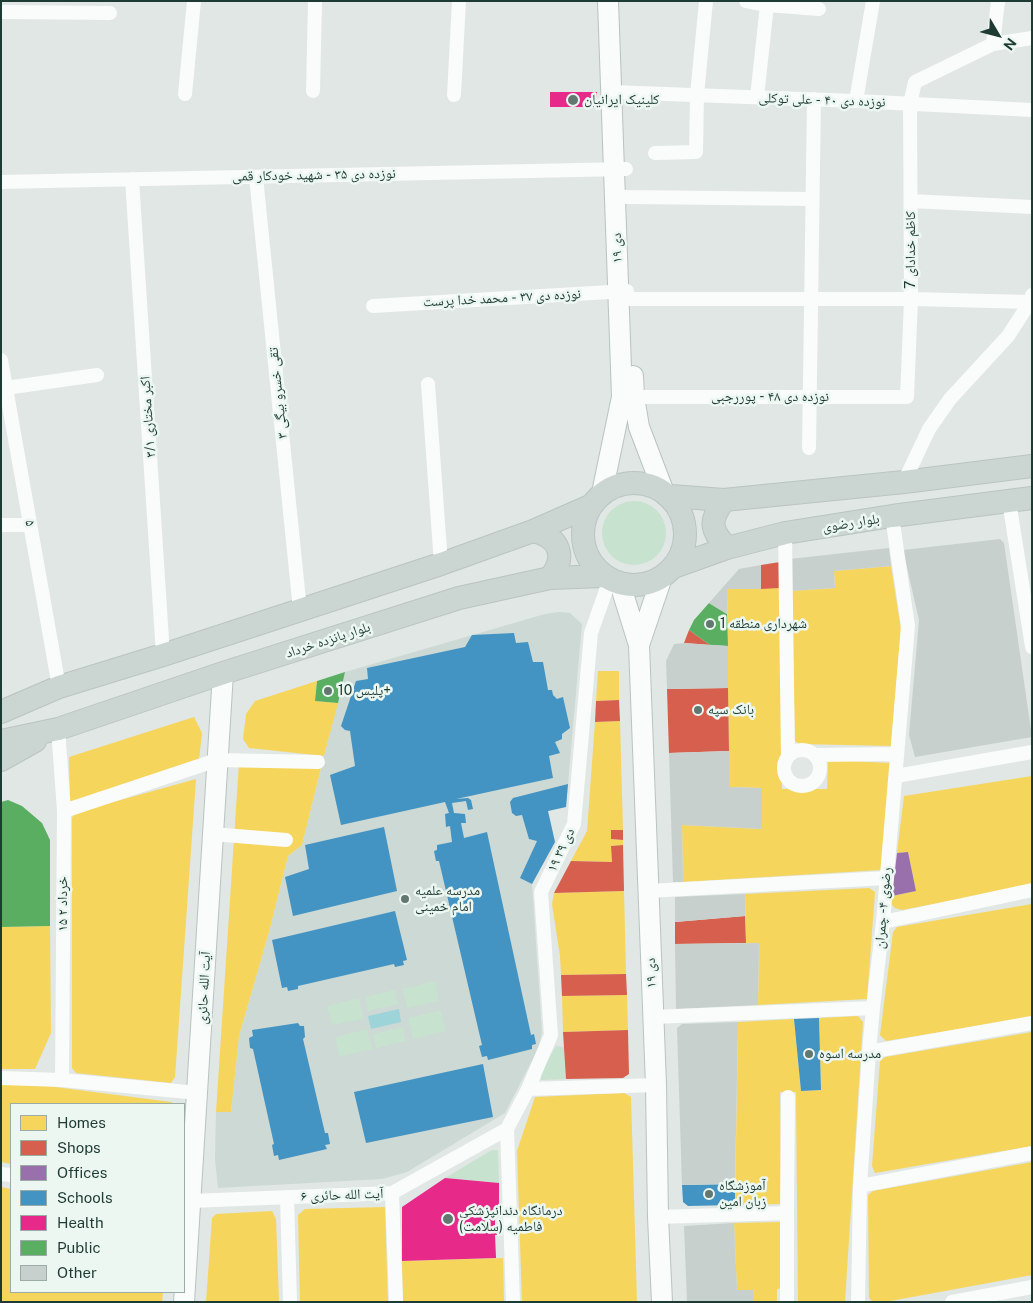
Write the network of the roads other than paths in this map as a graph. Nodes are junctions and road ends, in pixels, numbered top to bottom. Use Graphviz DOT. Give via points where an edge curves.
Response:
graph roads {
  1 [pos="194,1"];
  2 [pos="315,1"];
  3 [pos="459,1"];
  4 [pos="608,1"];
  5 [pos="620,1"];
  6 [pos="706,1"];
  7 [pos="746,1"];
  8 [pos="872,1"];
  9 [pos="998,1"];
  10 [pos="767,5"];
  11 [pos="819,10"];
  12 [pos="1,12"];
  13 [pos="110,13"];
  14 [pos="1032,38"];
  15 [pos="993,44"];
  16 [pos="313,91"];
  17 [pos="617,93"];
  18 [pos="185,94"];
  19 [pos="454,95"];
  20 [pos="697,95"];
  21 [pos="757,97"];
  22 [pos="814,99"];
  23 [pos="856,101"];
  24 [pos="910,104"];
  25 [pos="1032,110"];
  26 [pos="655,154"];
  27 [pos="620,169"];
  28 [pos="256,176"];
  29 [pos="132,179"];
  30 [pos="1,182"];
  31 [pos="621,196"];
  32 [pos="812,199"];
  33 [pos="911,202"];
  34 [pos="1032,207"];
  35 [pos="625,295"];
  36 [pos="1031,298"];
  37 [pos="911,299"];
  38 [pos="811,300"];
  39 [pos="373,306"];
  40 [pos="1,360"];
  41 [pos="97,375"];
  42 [pos="428,384"];
  43 [pos="6,388"];
  44 [pos="634,396"];
  45 [pos="810,397"];
  46 [pos="907,397"];
  47 [pos="809,448"];
  48 [pos="1032,466"];
  49 [pos="904,482"];
  50 [pos="667,493"];
  51 [pos="1032,498"];
  52 [pos="596,500"];
  53 [pos="724,500"];
  54 [pos="1009,501"];
  55 [pos="892,516"];
  56 [pos="1,525"];
  57 [pos="30,525"];
  58 [pos="533,531"];
  59 [pos="785,533"];
  60 [pos="727,548"];
  61 [pos="441,564"];
  62 [pos="668,572"];
  63 [pos="550,578"];
  64 [pos="612,580"];
  65 [pos="300,610"];
  66 [pos="639,644"];
  67 [pos="1032,648"];
  68 [pos="163,655"];
  69 [pos="223,674"];
  70 [pos="59,687"];
  71 [pos="1,698"];
  72 [pos="1,712"];
  73 [pos="58,729"];
  74 [pos="1,741"];
  75 [pos="1032,752"];
  76 [pos="897,754"];
  77 [pos="816,755"];
  78 [pos="788,756"];
  79 [pos="1,760"];
  80 [pos="217,760"];
  81 [pos="318,762"];
  82 [pos="896,776"];
  83 [pos="64,811"];
  84 [pos="212,834"];
  85 [pos="286,840"];
  86 [pos="886,878"];
  87 [pos="1032,890"];
  88 [pos="648,891"];
  89 [pos="883,922"];
  90 [pos="873,1008"];
  91 [pos="653,1018"];
  92 [pos="1032,1023"];
  93 [pos="869,1052"];
  94 [pos="1,1078"];
  95 [pos="62,1080"];
  96 [pos="656,1086"];
  97 [pos="528,1089"];
  98 [pos="198,1093"];
  99 [pos="788,1097"];
  100 [pos="506,1129"];
  101 [pos="1032,1153"];
  102 [pos="860,1186"];
  103 [pos="392,1193"];
  104 [pos="287,1197"];
  105 [pos="187,1200"];
  106 [pos="786,1213"];
  107 [pos="658,1217"];
  108 [pos="185,1268"];
  109 [pos="1032,1287"];
  110 [pos="290,1302"];
  111 [pos="396,1302"];
  112 [pos="513,1302"];
  113 [pos="662,1302"];
  114 [pos="787,1302"];
  115 [pos="858,1302"];
  116 [pos="952,1302"];
  1 -- 18 [label="street"];
  2 -- 16 [label="street"];
  3 -- 19 [label="street"];
  4 -- 17 [label="main road, ۱۹ دی"];
  5 -- 17 [label="main road, ۱۹ دی"];
  6 -- 20 [label="street"];
  7 -- 10 [label="street"];
  8 -- 23 [label="street"];
  9 -- 15 [label="street"];
  10 -- 11 [label="street"];
  10 -- 21 [label="street"];
  12 -- 13 [label="street"];
  14 -- 15 [label="street"];
  15 -- 24 [label="street, 7 کاظم خدادای" via="915,82"];
  17 -- 20 [label="street, نوزده دی ۴۰ - علی توکلی"];
  17 -- 27 [label="main road, ۱۹ دی"];
  20 -- 21 [label="street, نوزده دی ۴۰ - علی توکلی"];
  20 -- 26 [label="street" via="696,152"];
  21 -- 22 [label="street, نوزده دی ۴۰ - علی توکلی"];
  22 -- 23 [label="street, نوزده دی ۴۰ - علی توکلی"];
  22 -- 32 [label="street"];
  23 -- 24 [label="street, نوزده دی ۴۰ - علی توکلی"];
  24 -- 25 [label="street, نوزده دی ۴۰ - علی توکلی"];
  24 -- 33 [label="street, 7 کاظم خدادای"];
  27 -- 28 [label="street, نوزده دی ۳۵ - شهید خودکار قمی"];
  27 -- 31 [label="main road, ۱۹ دی"];
  28 -- 29 [label="street, نوزده دی ۳۵ - شهید خودکار قمی"];
  28 -- 65 [label="street, ۳ تقی خسرو بیگی"];
  29 -- 30 [label="street, نوزده دی ۳۵ - شهید خودکار قمی"];
  29 -- 68 [label="street, ۳/۱ اکبر مختاری"];
  31 -- 32 [label="street"];
  31 -- 35 [label="main road, ۱۹ دی"];
  32 -- 38 [label="street"];
  33 -- 34 [label="street"];
  33 -- 37 [label="street, 7 کاظم خدادای"];
  35 -- 38 [label="street, نوزده دی ۳۷ - محمد خدا پرست"];
  35 -- 39 [label="street, نوزده دی ۳۷ - محمد خدا پرست"];
  35 -- 44 [label="main road, ۱۹ دی"];
  35 -- 52 [label="main road, ۱۹ دی" via="622,397"];
  36 -- 37 [label="street, نوزده دی ۳۷ - محمد خدا پرست"];
  36 -- 49 [label="street" via="1008,336 950,399 929,429"];
  37 -- 38 [label="street, نوزده دی ۳۷ - محمد خدا پرست"];
  37 -- 46 [label="street, 7 کاظم خدادای"];
  38 -- 45 [label="street"];
  40 -- 43 [label="street, ۵"];
  41 -- 43 [label="street"];
  42 -- 61 [label="street"];
  43 -- 57 [label="street, ۵"];
  44 -- 45 [label="street, نوزده دی ۴۸ - پوررجبی"];
  44 -- 50 [label="main road, ۱۹ دی" via="639,427"];
  45 -- 46 [label="street, نوزده دی ۴۸ - پوررجبی"];
  45 -- 47 [label="street"];
  48 -- 49 [label="main road"];
  49 -- 53 [label="main road"];
  50 -- 52 [label="main road" via="643,482 621,483"];
  50 -- 53 [label="main road"];
  50 -- 62 [label="main road" via="682,512 686,531 684,550"];
  51 -- 54 [label="main road, بلوار رضوی"];
  52 -- 58 [label="main road"];
  52 -- 64 [label="main road" via="584,520 582,536 593,565"];
  53 -- 60 [label="main road" via="713,524 715,533"];
  54 -- 55 [label="main road, بلوار رضوی"];
  54 -- 67 [label="street"];
  55 -- 59 [label="main road, بلوار رضوی"];
  55 -- 76 [label="street, رضوی ۴- چمران" via="908,626"];
  56 -- 57 [label="street"];
  57 -- 70 [label="street, ۵"];
  58 -- 61 [label="main road"];
  58 -- 63 [label="main road" via="544,533 558,549 557,570"];
  59 -- 60 [label="main road, بلوار رضوی"];
  59 -- 78 [label="street"];
  60 -- 62 [label="main road, بلوار رضوی"];
  61 -- 65 [label="main road"];
  62 -- 64 [label="main road" via="649,583 634,585"];
  62 -- 66 [label="main road"];
  63 -- 64 [label="main road, بلوار پانزده خرداد"];
  63 -- 69 [label="main road, بلوار پانزده خرداد" via="459,598"];
  64 -- 66 [label="main road"];
  64 -- 97 [label="street, ۱۹ دی ۳۹" via="591,633 574,824 541,892 551,1035"];
  65 -- 68 [label="main road"];
  66 -- 88 [label="main road, ۱۹ دی"];
  68 -- 70 [label="main road"];
  69 -- 73 [label="main road, بلوار پانزده خرداد"];
  69 -- 80 [label="main road, آیت الله حائری"];
  70 -- 71 [label="main road"];
  70 -- 72 [label="main road"];
  73 -- 74 [label="main road, بلوار پانزده خرداد"];
  73 -- 79 [label="main road, بلوار پانزده خرداد"];
  73 -- 83 [label="street, ۱۵ خرداد ۲"];
  75 -- 82 [label="street"];
  76 -- 77 [label="street"];
  76 -- 82 [label="street, رضوی ۴- چمران"];
  77 -- 78 [label="street" via="807,749 796,750"];
  77 -- 78 [label="street" via="821,764 820,775 813,783 803,786 793,784 786,776 784,766"];
  80 -- 81 [label="street"];
  80 -- 83 [label="street"];
  80 -- 84 [label="main road, آیت الله حائری"];
  82 -- 86 [label="street, رضوی ۴- چمران"];
  83 -- 95 [label="street, ۱۵ خرداد ۲"];
  84 -- 85 [label="street"];
  84 -- 98 [label="main road, آیت الله حائری"];
  86 -- 88 [label="street"];
  86 -- 89 [label="street, رضوی ۴- چمران"];
  87 -- 89 [label="street"];
  88 -- 91 [label="main road, ۱۹ دی"];
  89 -- 90 [label="street, رضوی ۴- چمران"];
  90 -- 91 [label="street"];
  90 -- 93 [label="street, رضوی ۴- چمران"];
  91 -- 96 [label="main road, ۱۹ دی"];
  92 -- 93 [label="street"];
  93 -- 102 [label="street, رضوی ۴- چمران"];
  94 -- 95 [label="street"];
  95 -- 98 [label="street"];
  96 -- 97 [label="street"];
  96 -- 107 [label="main road, ۱۹ دی"];
  97 -- 100 [label="street, ۱۹ دی ۳۹"];
  98 -- 105 [label="main road, آیت الله حائری"];
  99 -- 106 [label="street"];
  100 -- 103 [label="street, آیت الله حائری ۶"];
  100 -- 112 [label="street"];
  101 -- 102 [label="street"];
  102 -- 115 [label="street, رضوی ۴- چمران"];
  103 -- 104 [label="street, آیت الله حائری ۶"];
  103 -- 111 [label="street"];
  104 -- 105 [label="street, آیت الله حائری ۶"];
  104 -- 110 [label="street"];
  105 -- 108 [label="main road, آیت الله حائری"];
  106 -- 107 [label="street"];
  106 -- 114 [label="street"];
  107 -- 113 [label="main road, ۱۹ دی"];
  109 -- 116 [label="street"];
}
